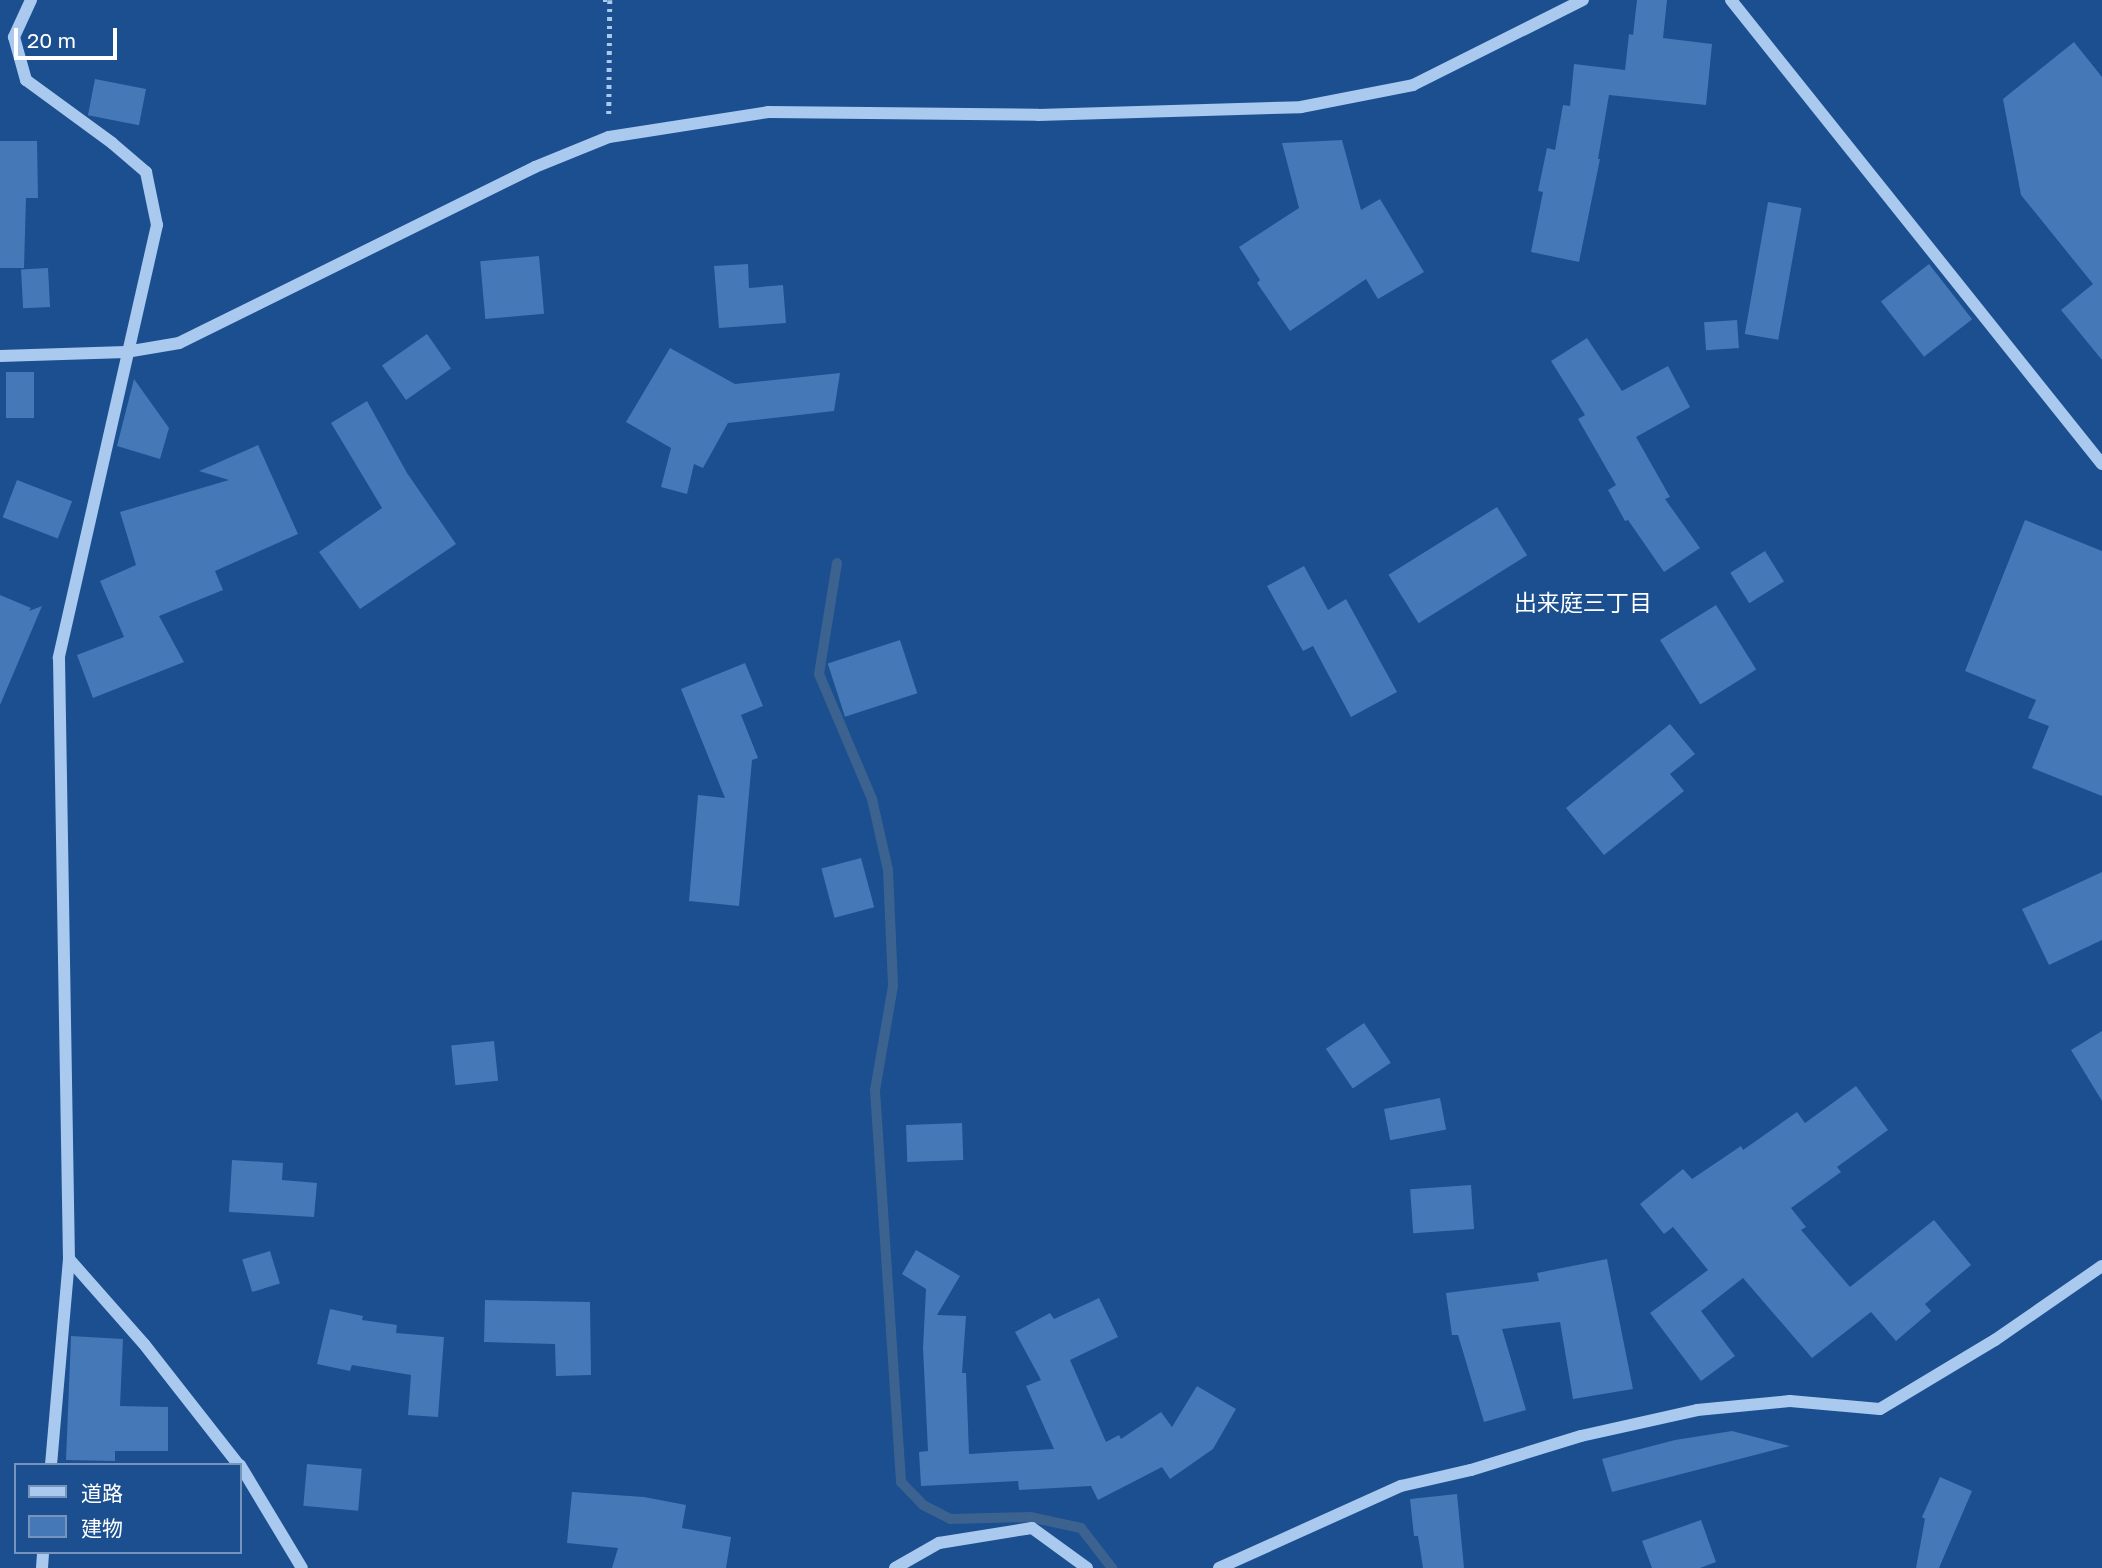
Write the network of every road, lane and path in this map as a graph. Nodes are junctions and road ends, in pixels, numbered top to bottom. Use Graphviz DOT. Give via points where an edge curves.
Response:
graph roads {
  1 [pos="31,0"];
  2 [pos="603,0"];
  3 [pos="1583,0"];
  4 [pos="1731,0"];
  5 [pos="609,136"];
  6 [pos="126,352"];
  7 [pos="0,356"];
  8 [pos="2102,464"];
  9 [pos="69,1259"];
  10 [pos="2102,1266"];
  11 [pos="51,1463"];
  12 [pos="238,1463"];
  13 [pos="242,1468"];
  14 [pos="302,1568"];
  15 [pos="895,1568"];
  16 [pos="1087,1568"];
  17 [pos="1219,1568"];
  1 -- 6 [label="street" via="14,37 26,80 146,172 157,225"];
  2 -- 5 [label="path" via="610,0"];
  3 -- 5 [label="street" via="1413,85 1301,107 1038,116 768,112"];
  4 -- 8 [label="street"];
  5 -- 6 [label="street" via="535,167 179,343"];
  6 -- 7 [label="street"];
  6 -- 9 [label="street" via="59,658"];
  9 -- 11 [label="street"];
  9 -- 12 [label="street"];
  10 -- 17 [label="street" via="1995,1340 1880,1409 1790,1401 1697,1410 1581,1436 1401,1486"];
  13 -- 14 [label="street"];
  15 -- 16 [label="street" via="939,1543 1032,1528"];
}
